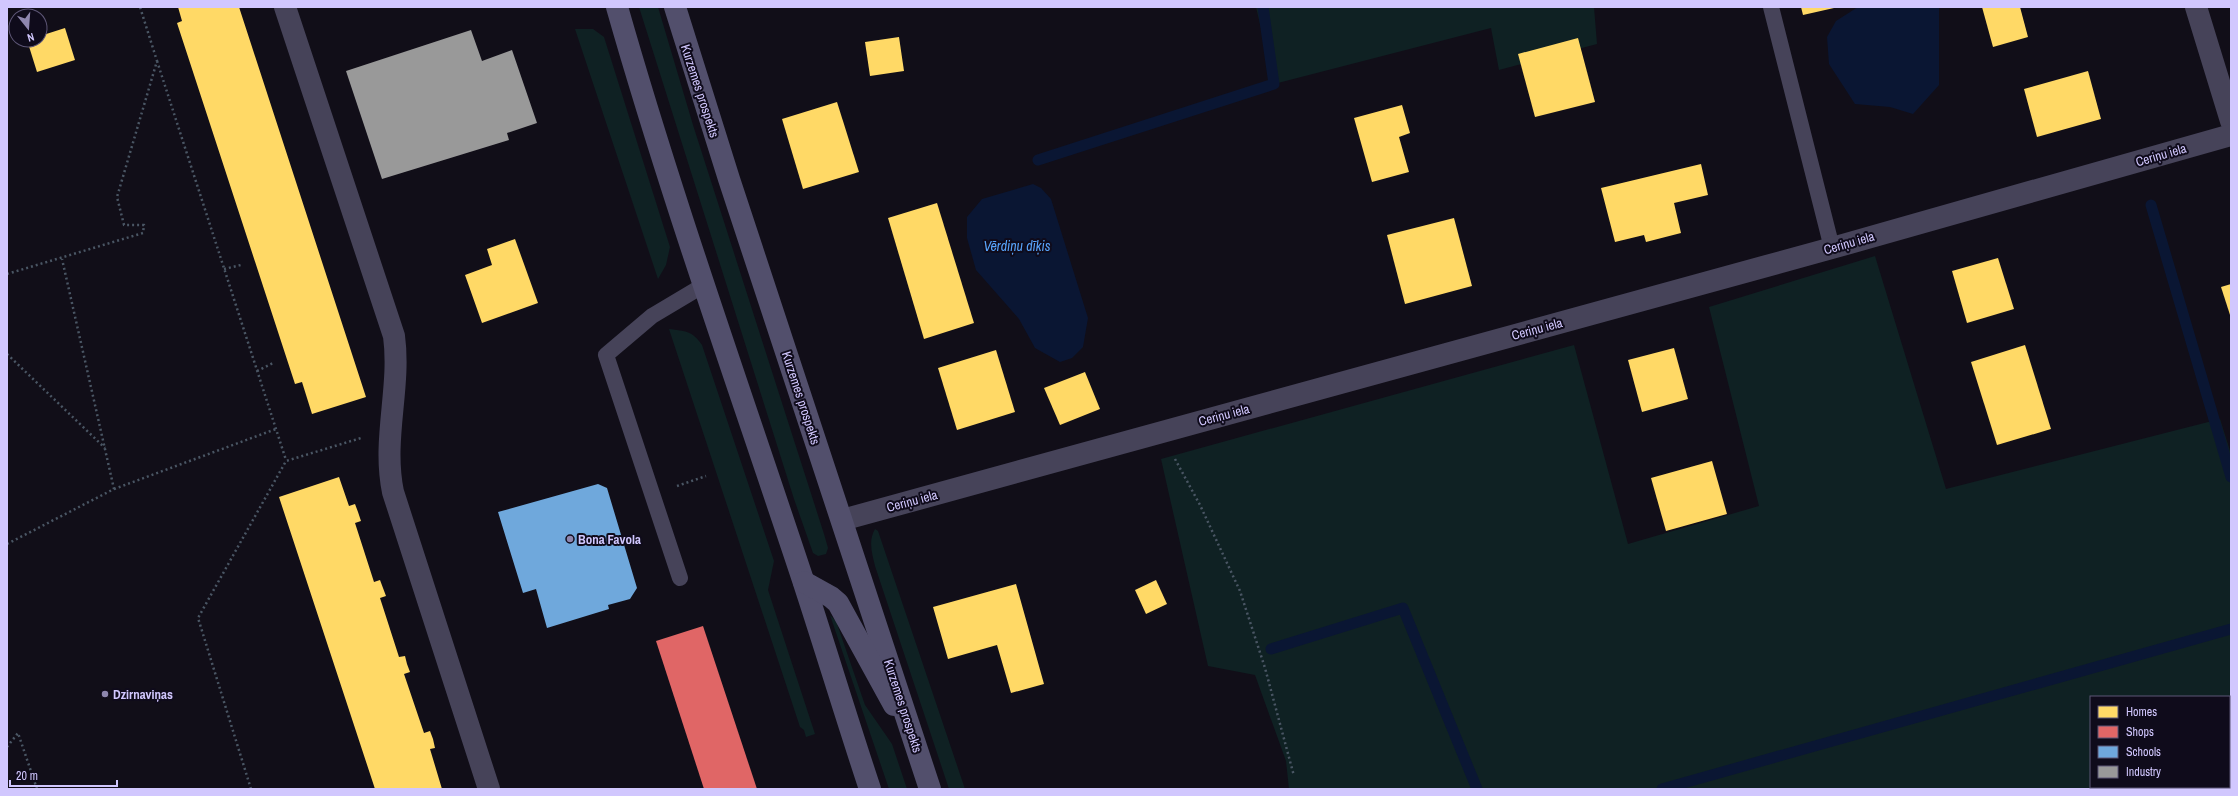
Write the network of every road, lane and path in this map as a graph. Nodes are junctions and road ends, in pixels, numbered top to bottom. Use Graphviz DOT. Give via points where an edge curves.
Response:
graph roads {
  1 [pos="140,7"];
  2 [pos="285,7"];
  3 [pos="617,7"];
  4 [pos="675,7"];
  5 [pos="1771,7"];
  6 [pos="2196,7"];
  7 [pos="157,61"];
  8 [pos="2231,121"];
  9 [pos="2231,135"];
  10 [pos="1832,248"];
  11 [pos="62,259"];
  12 [pos="241,265"];
  13 [pos="224,269"];
  14 [pos="7,274"];
  15 [pos="704,285"];
  16 [pos="7,354"];
  17 [pos="273,364"];
  18 [pos="257,371"];
  19 [pos="276,429"];
  20 [pos="390,429"];
  21 [pos="1160,433"];
  22 [pos="105,448"];
  23 [pos="286,461"];
  24 [pos="706,476"];
  25 [pos="687,482"];
  26 [pos="114,489"];
  27 [pos="842,520"];
  28 [pos="7,544"];
  29 [pos="680,578"];
  30 [pos="804,582"];
  31 [pos="906,717"];
  32 [pos="7,747"];
  33 [pos="1294,776"];
  34 [pos="37,789"];
  35 [pos="251,789"];
  36 [pos="488,789"];
  37 [pos="870,789"];
  38 [pos="930,789"];
  1 -- 7 [label="path"];
  2 -- 20 [label="street" via="394,336 397,358"];
  3 -- 15 [label="main road"];
  4 -- 27 [label="main road, Kurzemes prospekts"];
  5 -- 10 [label="lane"];
  6 -- 8 [label="street"];
  7 -- 11 [label="path" via="117,197 124,225 144,225 143,233"];
  7 -- 13 [label="path"];
  9 -- 10 [label="street, Ceriņu iela"];
  10 -- 21 [label="street, Ceriņu iela"];
  11 -- 14 [label="path"];
  11 -- 22 [label="path"];
  12 -- 13 [label="path"];
  13 -- 18 [label="path"];
  15 -- 29 [label="lane" via="652,316 606,355"];
  15 -- 30 [label="main road"];
  16 -- 22 [label="path"];
  17 -- 18 [label="path"];
  18 -- 19 [label="path"];
  19 -- 23 [label="path"];
  19 -- 26 [label="path"];
  20 -- 23 [label="path"];
  20 -- 36 [label="street" via="388,460 393,492"];
  21 -- 27 [label="street, Ceriņu iela"];
  21 -- 33 [label="path" via="1200,505 1240,591"];
  22 -- 26 [label="path"];
  23 -- 35 [label="path" via="198,618"];
  24 -- 25 [label="path"];
  26 -- 28 [label="path"];
  27 -- 31 [label="main road, Kurzemes prospekts"];
  30 -- 31 [label="main road" via="838,603 886,694"];
  30 -- 37 [label="main road"];
  31 -- 38 [label="main road, Kurzemes prospekts"];
  32 -- 34 [label="path" via="18,733"];
}
